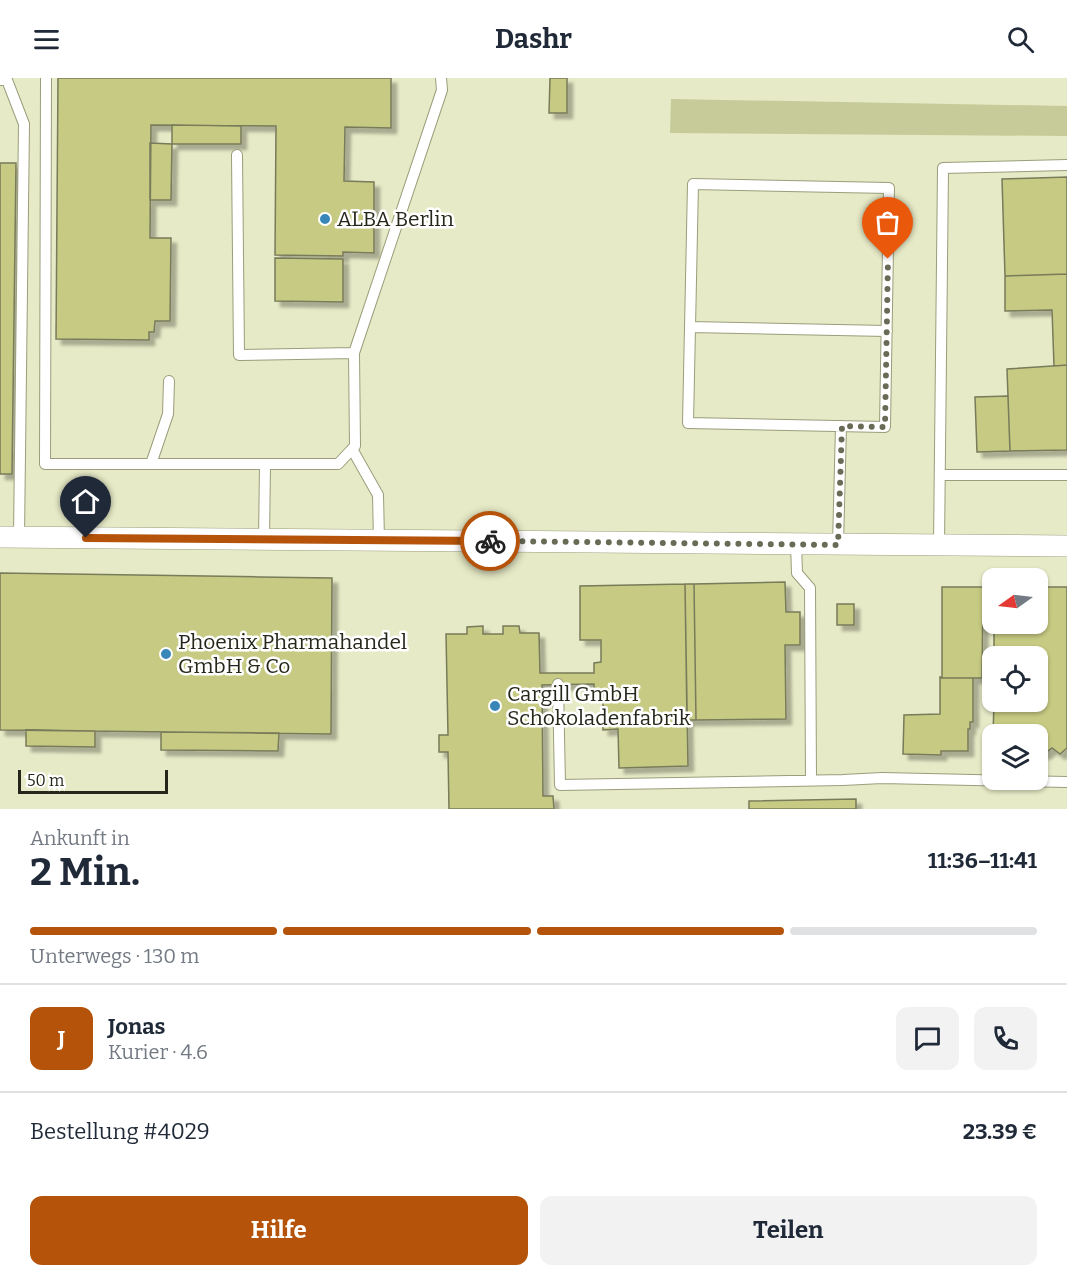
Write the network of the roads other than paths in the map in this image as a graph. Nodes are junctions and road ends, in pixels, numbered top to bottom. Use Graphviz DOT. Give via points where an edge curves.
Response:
graph roads {
  1 [pos="46,78"];
  2 [pos="441,78"];
  3 [pos="0,80"];
  4 [pos="237,155"];
  5 [pos="1067,165"];
  6 [pos="691,327"];
  7 [pos="887,331"];
  8 [pos="354,354"];
  9 [pos="169,381"];
  10 [pos="842,426"];
  11 [pos="352,449"];
  12 [pos="151,464"];
  13 [pos="265,465"];
  14 [pos="940,475"];
  15 [pos="1067,475"];
  16 [pos="10,537"];
  17 [pos="264,539"];
  18 [pos="380,540"];
  19 [pos="796,544"];
  20 [pos="838,545"];
  21 [pos="939,545"];
  22 [pos="1067,546"];
  23 [pos="558,684"];
  24 [pos="811,780"];
  25 [pos="1067,782"];
  1 -- 12 [label="lane" via="45,464"];
  2 -- 8 [label="lane" via="442,90"];
  3 -- 16 [label="lane" via="7,81 24,124"];
  4 -- 8 [label="lane" via="239,355"];
  5 -- 14 [label="lane" via="943,168"];
  6 -- 7 [label="lane"];
  6 -- 7 [label="lane" via="693,184 716,184 890,188"];
  6 -- 10 [label="lane" via="688,423"];
  7 -- 10 [label="lane" via="885,427"];
  8 -- 11 [label="lane"];
  9 -- 12 [label="lane" via="168,414"];
  10 -- 20 [label="lane"];
  11 -- 13 [label="lane" via="338,464"];
  11 -- 18 [label="lane" via="378,495"];
  12 -- 13 [label="lane"];
  13 -- 17 [label="lane"];
  14 -- 15 [label="lane"];
  14 -- 21 [label="lane"];
  16 -- 17 [label="street"];
  17 -- 18 [label="street"];
  18 -- 19 [label="street"];
  19 -- 20 [label="street"];
  19 -- 24 [label="lane" via="797,573 810,588"];
  20 -- 21 [label="street"];
  21 -- 22 [label="street"];
  23 -- 24 [label="lane" via="560,785"];
  24 -- 25 [label="lane"];
}
